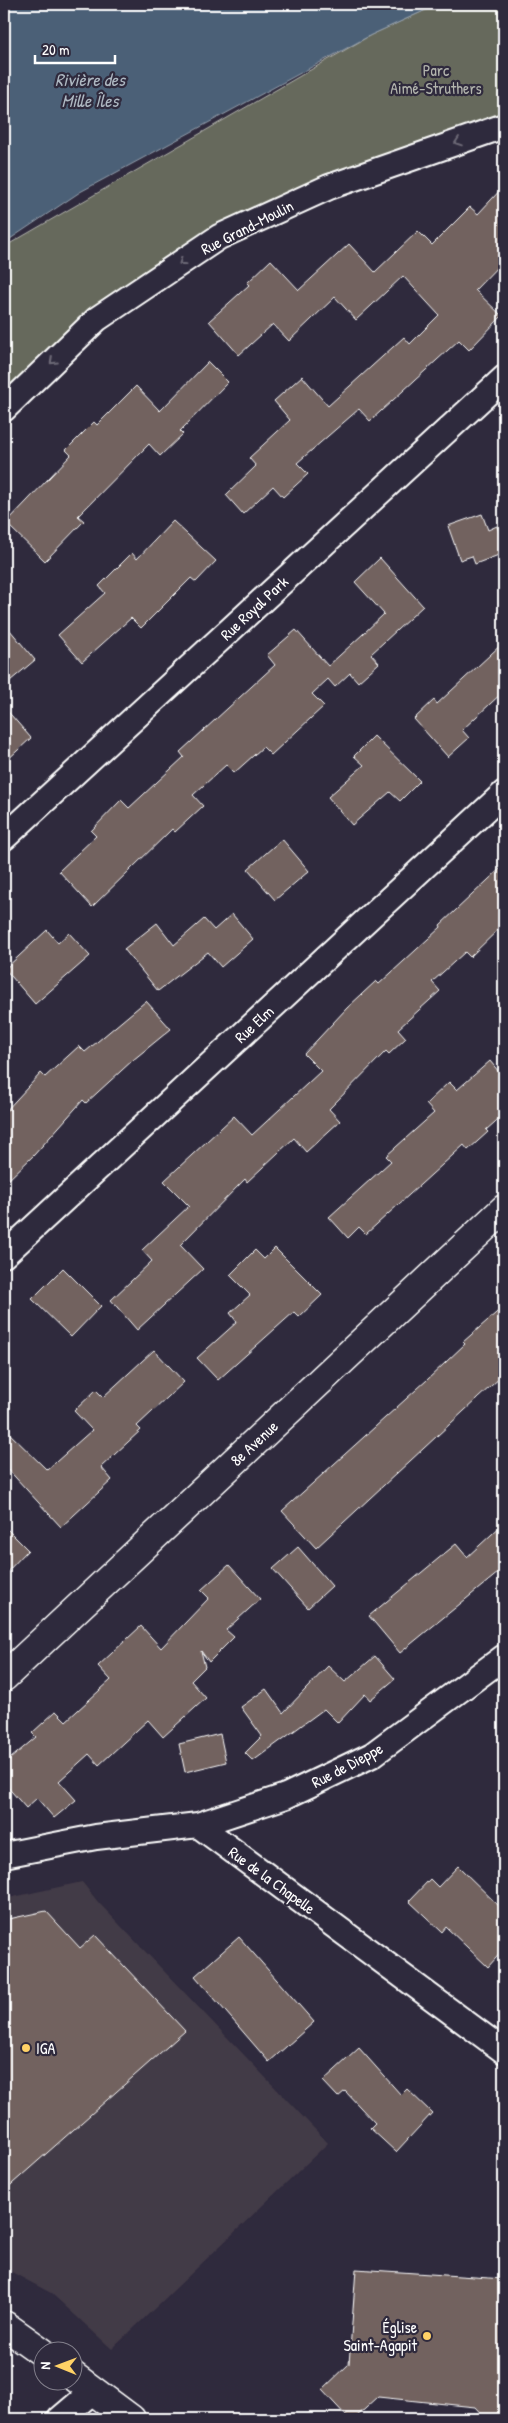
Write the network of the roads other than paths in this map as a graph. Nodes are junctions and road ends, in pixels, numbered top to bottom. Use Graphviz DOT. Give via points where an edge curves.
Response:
graph roads {
  1 [pos="504,126"];
  2 [pos="504,378"];
  3 [pos="4,409"];
  4 [pos="504,793"];
  5 [pos="4,838"];
  6 [pos="504,1209"];
  7 [pos="4,1255"];
  8 [pos="504,1657"];
  9 [pos="4,1677"];
  10 [pos="198,1825"];
  11 [pos="4,1855"];
  12 [pos="504,2051"];
  13 [pos="4,2324"];
  14 [pos="32,2345"];
  15 [pos="83,2383"];
  16 [pos="60,2419"];
  17 [pos="131,2419"];
  1 -- 3 [label="street, Rue Grand-Moulin, one-way" via="329,187 219,237 97,319"];
  2 -- 5 [label="street, Rue Royal Park"];
  4 -- 7 [label="street, Rue Elm"];
  6 -- 9 [label="street, 8e Avenue"];
  8 -- 10 [label="street, Rue de Dieppe" via="372,1755 286,1796"];
  10 -- 11 [label="street" via="96,1837"];
  10 -- 12 [label="street, Rue de la Chapelle"];
  13 -- 14 [label="street"];
  15 -- 16 [label="street"];
  15 -- 17 [label="street"];
}
